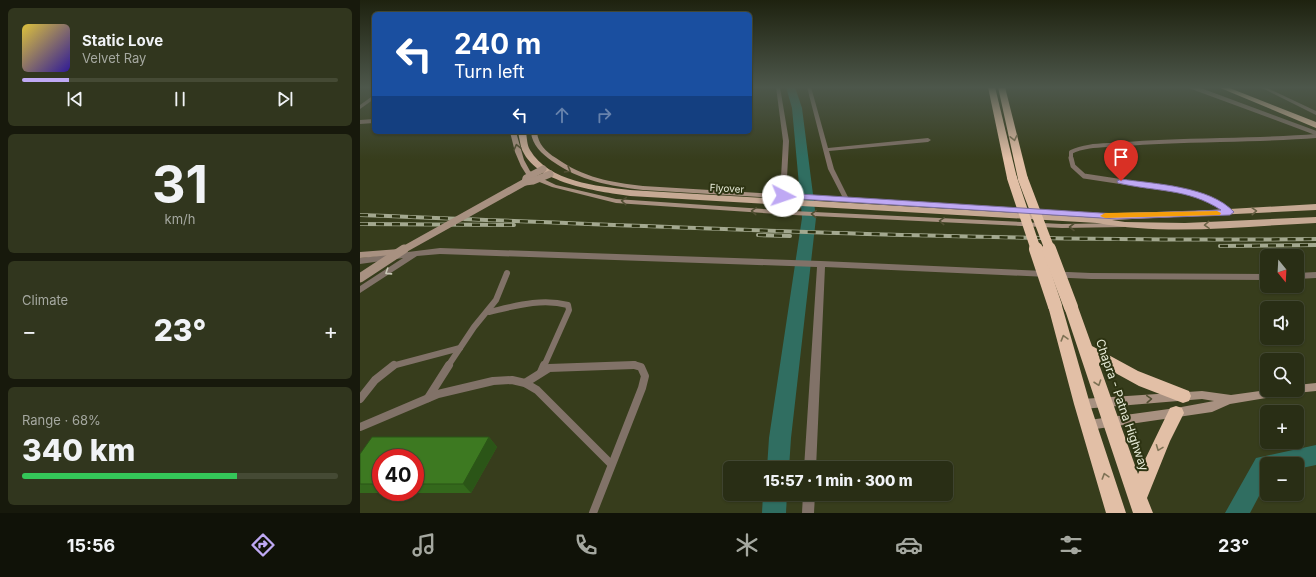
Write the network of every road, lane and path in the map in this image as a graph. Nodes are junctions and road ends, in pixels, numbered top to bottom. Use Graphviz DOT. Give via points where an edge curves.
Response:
graph roads {
  1 [pos="782,111"];
  2 [pos="815,111"];
  3 [pos="998,111"];
  4 [pos="1006,111"];
  5 [pos="1258,111"];
  6 [pos="1281,111"];
  7 [pos="372,121"];
  8 [pos="360,122"];
  9 [pos="1316,125"];
  10 [pos="1316,132"];
  11 [pos="515,134"];
  12 [pos="522,134"];
  13 [pos="535,134"];
  14 [pos="1316,136"];
  15 [pos="928,140"];
  16 [pos="826,150"];
  17 [pos="547,172"];
  18 [pos="1017,178"];
  19 [pos="783,196"];
  20 [pos="846,199"];
  21 [pos="1316,207"];
  22 [pos="1230,212"];
  23 [pos="1117,216"];
  24 [pos="1097,220"];
  25 [pos="1316,220"];
  26 [pos="1125,225"];
  27 [pos="399,252"];
  28 [pos="417,253"];
  29 [pos="360,255"];
  30 [pos="360,261"];
  31 [pos="821,264"];
  32 [pos="507,273"];
  33 [pos="1316,275"];
  34 [pos="1304,276"];
  35 [pos="1260,277"];
  36 [pos="360,278"];
  37 [pos="360,290"];
  38 [pos="489,312"];
  39 [pos="460,348"];
  40 [pos="1086,350"];
  41 [pos="541,372"];
  42 [pos="525,383"];
  43 [pos="1316,386"];
  44 [pos="1304,388"];
  45 [pos="1260,395"];
  46 [pos="1183,396"];
  47 [pos="427,398"];
  48 [pos="360,399"];
  49 [pos="1229,400"];
  50 [pos="1104,402"];
  51 [pos="1082,404"];
  52 [pos="1176,414"];
  53 [pos="1112,421"];
  54 [pos="1089,425"];
  55 [pos="360,427"];
  56 [pos="810,461"];
  57 [pos="611,464"];
  58 [pos="1138,497"];
  59 [pos="809,501"];
  60 [pos="593,513"];
  61 [pos="808,513"];
  62 [pos="1116,513"];
  63 [pos="1143,513"];
  1 -- 19 [label="street" via="786,141"];
  2 -- 16 [label="street"];
  3 -- 18 [label="highway"];
  4 -- 18 [label="highway, one-way"];
  5 -- 10 [label="lane"];
  6 -- 9 [label="highway"];
  7 -- 8 [label="street"];
  26 -- 11 [label="street, one-way" via="1062,226 834,216 616,200 544,183 524,169"];
  12 -- 17 [label="main road" via="525,148"];
  13 -- 19 [label="street, one-way" via="540,149 566,169 589,180 643,188"];
  14 -- 22 [label="lane" via="1279,140 1140,143 1077,149 1071,152 1073,166 1084,176 1189,192 1210,200"];
  15 -- 16 [label="street"];
  16 -- 20 [label="street" via="831,170"];
  17 -- 24 [label="main road, Flyover" via="598,188 630,193"];
  17 -- 27 [label="street, bridge"];
  18 -- 40 [label="highway, Chapra - Patna Highway, bridge" via="1071,307"];
  51 -- 18 [label="highway, one-way, bridge"];
  19 -- 20 [label="street"];
  20 -- 23 [label="street"];
  22 -- 21 [label="main road, Flyover, one-way"];
  22 -- 23 [label="main road, Flyover"];
  23 -- 24 [label="main road, Flyover"];
  24 -- 26 [label="main road, Flyover"];
  25 -- 26 [label="main road, Flyover, one-way" via="1185,226"];
  27 -- 29 [label="street"];
  27 -- 36 [label="street, bridge"];
  28 -- 30 [label="street"];
  28 -- 31 [label="street" via="440,251"];
  28 -- 37 [label="street, one-way"];
  31 -- 35 [label="street" via="1091,276"];
  31 -- 56 [label="street"];
  32 -- 38 [label="lane" via="504,285"];
  33 -- 34 [label="street"];
  38 -- 39 [label="lane"];
  38 -- 41 [label="lane" via="546,303 562,302 568,305 569,310"];
  39 -- 47 [label="lane"];
  39 -- 48 [label="lane" via="394,366 371,383"];
  40 -- 46 [label="highway" via="1135,378"];
  40 -- 50 [label="highway, Chapra - Patna Highway, one-way"];
  41 -- 42 [label="lane"];
  41 -- 57 [label="lane" via="550,368 566,367 641,367 645,376 642,388"];
  42 -- 47 [label="lane" via="512,380 493,381"];
  42 -- 57 [label="lane" via="547,399"];
  43 -- 44 [label="street"];
  45 -- 49 [label="street"];
  46 -- 49 [label="street" via="1202,395"];
  50 -- 46 [label="street, one-way"];
  47 -- 55 [label="lane"];
  49 -- 52 [label="street" via="1212,407"];
  50 -- 51 [label="street"];
  50 -- 53 [label="highway, Chapra - Patna Highway"];
  51 -- 54 [label="highway"];
  52 -- 53 [label="street"];
  52 -- 58 [label="highway, one-way"];
  53 -- 54 [label="street"];
  53 -- 58 [label="highway, Chapra - Patna Highway"];
  62 -- 54 [label="highway, one-way"];
  57 -- 60 [label="lane"];
  58 -- 63 [label="highway, Chapra - Patna Highway"];
  59 -- 61 [label="street"];
}
